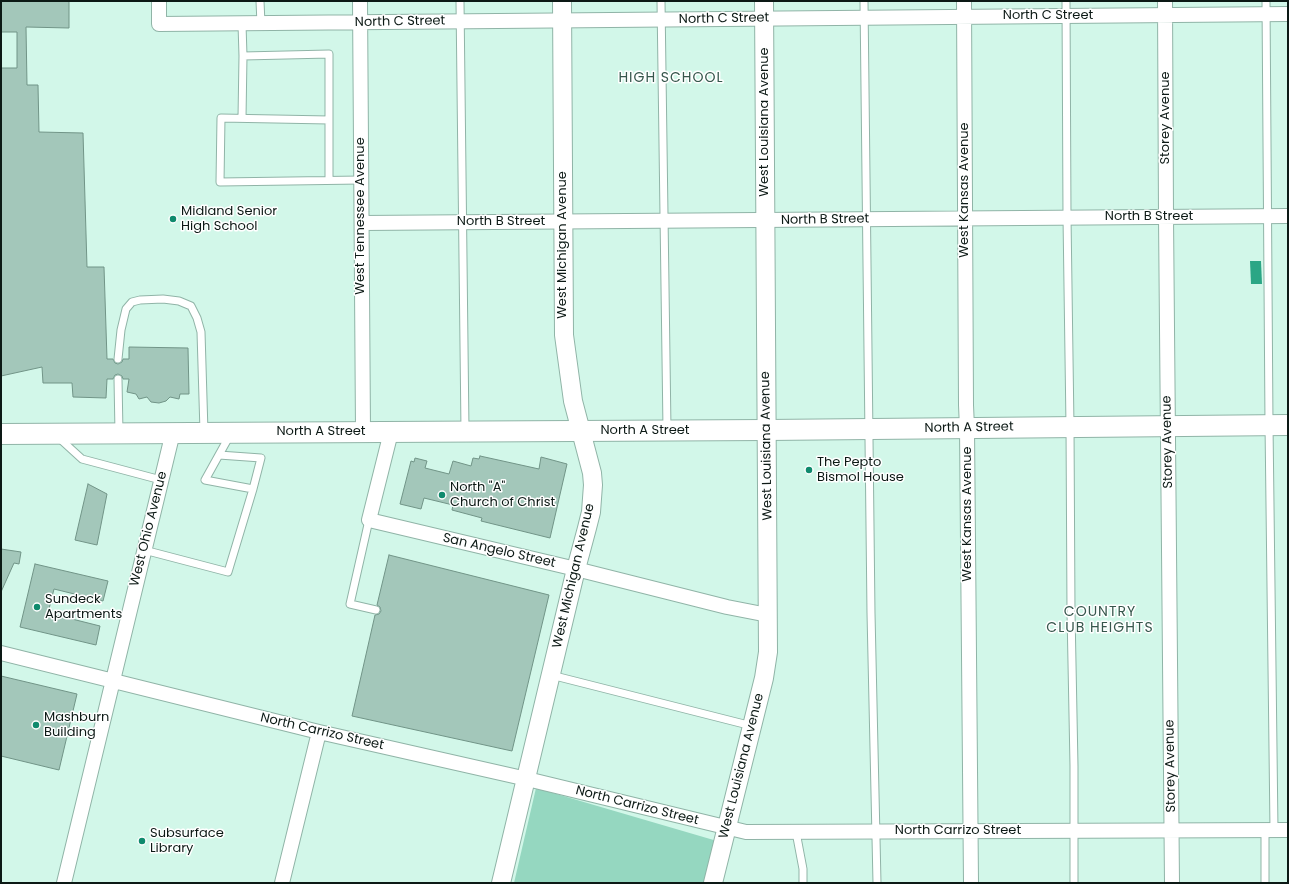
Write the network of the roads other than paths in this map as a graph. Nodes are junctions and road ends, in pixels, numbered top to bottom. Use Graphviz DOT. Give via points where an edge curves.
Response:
graph roads {
  1 [pos="159,1"];
  2 [pos="260,1"];
  3 [pos="360,1"];
  4 [pos="460,1"];
  5 [pos="562,1"];
  6 [pos="661,1"];
  7 [pos="864,1"];
  8 [pos="964,1"];
  9 [pos="1066,1"];
  10 [pos="1165,1"];
  11 [pos="1267,8"];
  12 [pos="764,10"];
  13 [pos="1288,14"];
  14 [pos="964,16"];
  15 [pos="1066,16"];
  16 [pos="1166,16"];
  17 [pos="865,17"];
  18 [pos="662,20"];
  19 [pos="562,21"];
  20 [pos="460,22"];
  21 [pos="360,23"];
  22 [pos="242,24"];
  23 [pos="260,24"];
  24 [pos="244,56"];
  25 [pos="242,118"];
  26 [pos="329,120"];
  27 [pos="329,180"];
  28 [pos="361,180"];
  29 [pos="1268,216"];
  30 [pos="1288,216"];
  31 [pos="1067,217"];
  32 [pos="1166,217"];
  33 [pos="966,218"];
  34 [pos="867,219"];
  35 [pos="765,220"];
  36 [pos="664,221"];
  37 [pos="563,222"];
  38 [pos="362,223"];
  39 [pos="463,223"];
  40 [pos="118,359"];
  41 [pos="118,379"];
  42 [pos="1279,424"];
  43 [pos="1168,425"];
  44 [pos="1070,426"];
  45 [pos="967,428"];
  46 [pos="869,429"];
  47 [pos="667,430"];
  48 [pos="767,430"];
  49 [pos="363,431"];
  50 [pos="580,431"];
  51 [pos="173,432"];
  52 [pos="204,432"];
  53 [pos="232,432"];
  54 [pos="391,432"];
  55 [pos="465,432"];
  56 [pos="54,433"];
  57 [pos="119,433"];
  58 [pos="1,434"];
  59 [pos="219,455"];
  60 [pos="161,480"];
  61 [pos="253,489"];
  62 [pos="370,520"];
  63 [pos="144,550"];
  64 [pos="576,569"];
  65 [pos="376,610"];
  66 [pos="768,615"];
  67 [pos="1,653"];
  68 [pos="551,676"];
  69 [pos="112,680"];
  70 [pos="752,726"];
  71 [pos="319,732"];
  72 [pos="527,779"];
  73 [pos="727,827"];
  74 [pos="1074,830"];
  75 [pos="1172,830"];
  76 [pos="1276,830"];
  77 [pos="970,831"];
  78 [pos="796,832"];
  79 [pos="876,832"];
  80 [pos="64,883"];
  81 [pos="282,883"];
  82 [pos="501,883"];
  83 [pos="714,883"];
  84 [pos="803,883"];
  85 [pos="877,883"];
  86 [pos="971,883"];
  87 [pos="1074,883"];
  88 [pos="1172,883"];
  89 [pos="1265,883"];
  1 -- 22 [label="street, North C Street" via="159,24"];
  2 -- 23 [label="lane"];
  3 -- 21 [label="street, West Tennessee Avenue"];
  4 -- 20 [label="lane"];
  5 -- 19 [label="street, West Michigan Avenue"];
  6 -- 18 [label="lane"];
  7 -- 17 [label="lane"];
  8 -- 14 [label="street, West Kansas Avenue"];
  9 -- 15 [label="lane"];
  10 -- 16 [label="street, Storey Avenue"];
  11 -- 13 [label="street, North C Street"];
  11 -- 16 [label="street, North C Street"];
  11 -- 29 [label="lane"];
  12 -- 17 [label="street, North C Street"];
  12 -- 18 [label="street, North C Street"];
  12 -- 35 [label="street, West Louisiana Avenue"];
  14 -- 15 [label="street, North C Street"];
  14 -- 17 [label="street, North C Street"];
  14 -- 33 [label="street, West Kansas Avenue"];
  15 -- 16 [label="street, North C Street"];
  15 -- 31 [label="lane"];
  16 -- 32 [label="street, Storey Avenue"];
  17 -- 34 [label="lane"];
  18 -- 19 [label="street, North C Street"];
  18 -- 36 [label="lane"];
  19 -- 20 [label="street, North C Street"];
  19 -- 37 [label="street, West Michigan Avenue"];
  20 -- 21 [label="street, North C Street"];
  20 -- 39 [label="lane"];
  21 -- 23 [label="street, North C Street"];
  21 -- 28 [label="street, West Tennessee Avenue"];
  22 -- 23 [label="street, North C Street"];
  22 -- 24 [label="lane"];
  24 -- 25 [label="lane"];
  24 -- 26 [label="lane" via="329,54"];
  25 -- 26 [label="lane"];
  25 -- 27 [label="lane" via="221,118 220,182"];
  26 -- 27 [label="lane"];
  27 -- 28 [label="lane"];
  28 -- 38 [label="street, West Tennessee Avenue"];
  29 -- 30 [label="street, North B Street"];
  29 -- 32 [label="street, North B Street"];
  29 -- 42 [label="lane"];
  31 -- 32 [label="street, North B Street"];
  31 -- 33 [label="street, North B Street"];
  31 -- 44 [label="lane"];
  32 -- 43 [label="street, Storey Avenue"];
  33 -- 34 [label="street, North B Street"];
  33 -- 45 [label="street, West Kansas Avenue"];
  34 -- 35 [label="street, North B Street"];
  34 -- 46 [label="lane"];
  35 -- 36 [label="street, North B Street"];
  35 -- 48 [label="street, West Louisiana Avenue"];
  36 -- 37 [label="street, North B Street"];
  36 -- 47 [label="lane"];
  37 -- 39 [label="street, North B Street"];
  37 -- 50 [label="street, West Michigan Avenue" via="564,335"];
  38 -- 39 [label="street, North B Street"];
  38 -- 49 [label="street, West Tennessee Avenue"];
  39 -- 55 [label="lane"];
  40 -- 52 [label="lane" via="126,309 132,302 163,299 191,306 201,332"];
  41 -- 57 [label="lane"];
  42 -- 43 [label="main road, North A Street"];
  42 -- 76 [label="lane"];
  43 -- 44 [label="main road, North A Street"];
  43 -- 75 [label="street, Storey Avenue"];
  44 -- 45 [label="main road, North A Street"];
  44 -- 74 [label="lane"];
  45 -- 46 [label="main road, North A Street"];
  45 -- 77 [label="street, West Kansas Avenue"];
  46 -- 48 [label="main road, North A Street"];
  46 -- 79 [label="lane"];
  47 -- 48 [label="main road, North A Street"];
  47 -- 50 [label="main road, North A Street"];
  48 -- 66 [label="street, West Louisiana Avenue"];
  49 -- 53 [label="main road, North A Street"];
  49 -- 54 [label="main road, North A Street"];
  50 -- 55 [label="main road, North A Street"];
  50 -- 64 [label="street, West Michigan Avenue" via="593,485 591,512"];
  51 -- 52 [label="main road, North A Street"];
  51 -- 57 [label="main road, North A Street"];
  51 -- 60 [label="street, West Ohio Avenue"];
  52 -- 53 [label="main road, North A Street"];
  53 -- 59 [label="lane"];
  54 -- 55 [label="main road, North A Street"];
  54 -- 62 [label="street"];
  56 -- 57 [label="main road, North A Street"];
  56 -- 58 [label="main road, North A Street"];
  56 -- 60 [label="lane" via="82,459"];
  59 -- 61 [label="lane" via="260,458"];
  59 -- 61 [label="lane" via="205,480"];
  60 -- 63 [label="street, West Ohio Avenue"];
  61 -- 63 [label="lane" via="228,572"];
  62 -- 64 [label="street, San Angelo Street"];
  62 -- 65 [label="lane" via="350,604"];
  63 -- 69 [label="street, West Ohio Avenue"];
  64 -- 66 [label="street, San Angelo Street"];
  64 -- 68 [label="street, West Michigan Avenue"];
  66 -- 70 [label="street, West Louisiana Avenue" via="768,662"];
  67 -- 69 [label="street, North Carrizo Street"];
  68 -- 70 [label="lane"];
  68 -- 72 [label="street, West Michigan Avenue"];
  69 -- 71 [label="street, North Carrizo Street"];
  69 -- 80 [label="street, West Ohio Avenue"];
  70 -- 73 [label="street, West Louisiana Avenue"];
  71 -- 72 [label="street, North Carrizo Street"];
  71 -- 81 [label="street"];
  72 -- 73 [label="street, North Carrizo Street"];
  72 -- 82 [label="street, West Michigan Avenue"];
  73 -- 78 [label="street, North Carrizo Street" via="746,832"];
  73 -- 83 [label="street, West Louisiana Avenue"];
  74 -- 75 [label="street, North Carrizo Street"];
  74 -- 77 [label="street, North Carrizo Street"];
  74 -- 87 [label="lane"];
  75 -- 76 [label="street, North Carrizo Street"];
  75 -- 88 [label="street, Storey Avenue"];
  76 -- 89 [label="lane"];
  77 -- 79 [label="street, North Carrizo Street"];
  77 -- 86 [label="street, West Kansas Avenue"];
  78 -- 79 [label="street, North Carrizo Street"];
  78 -- 84 [label="lane"];
  79 -- 85 [label="lane"];
}
